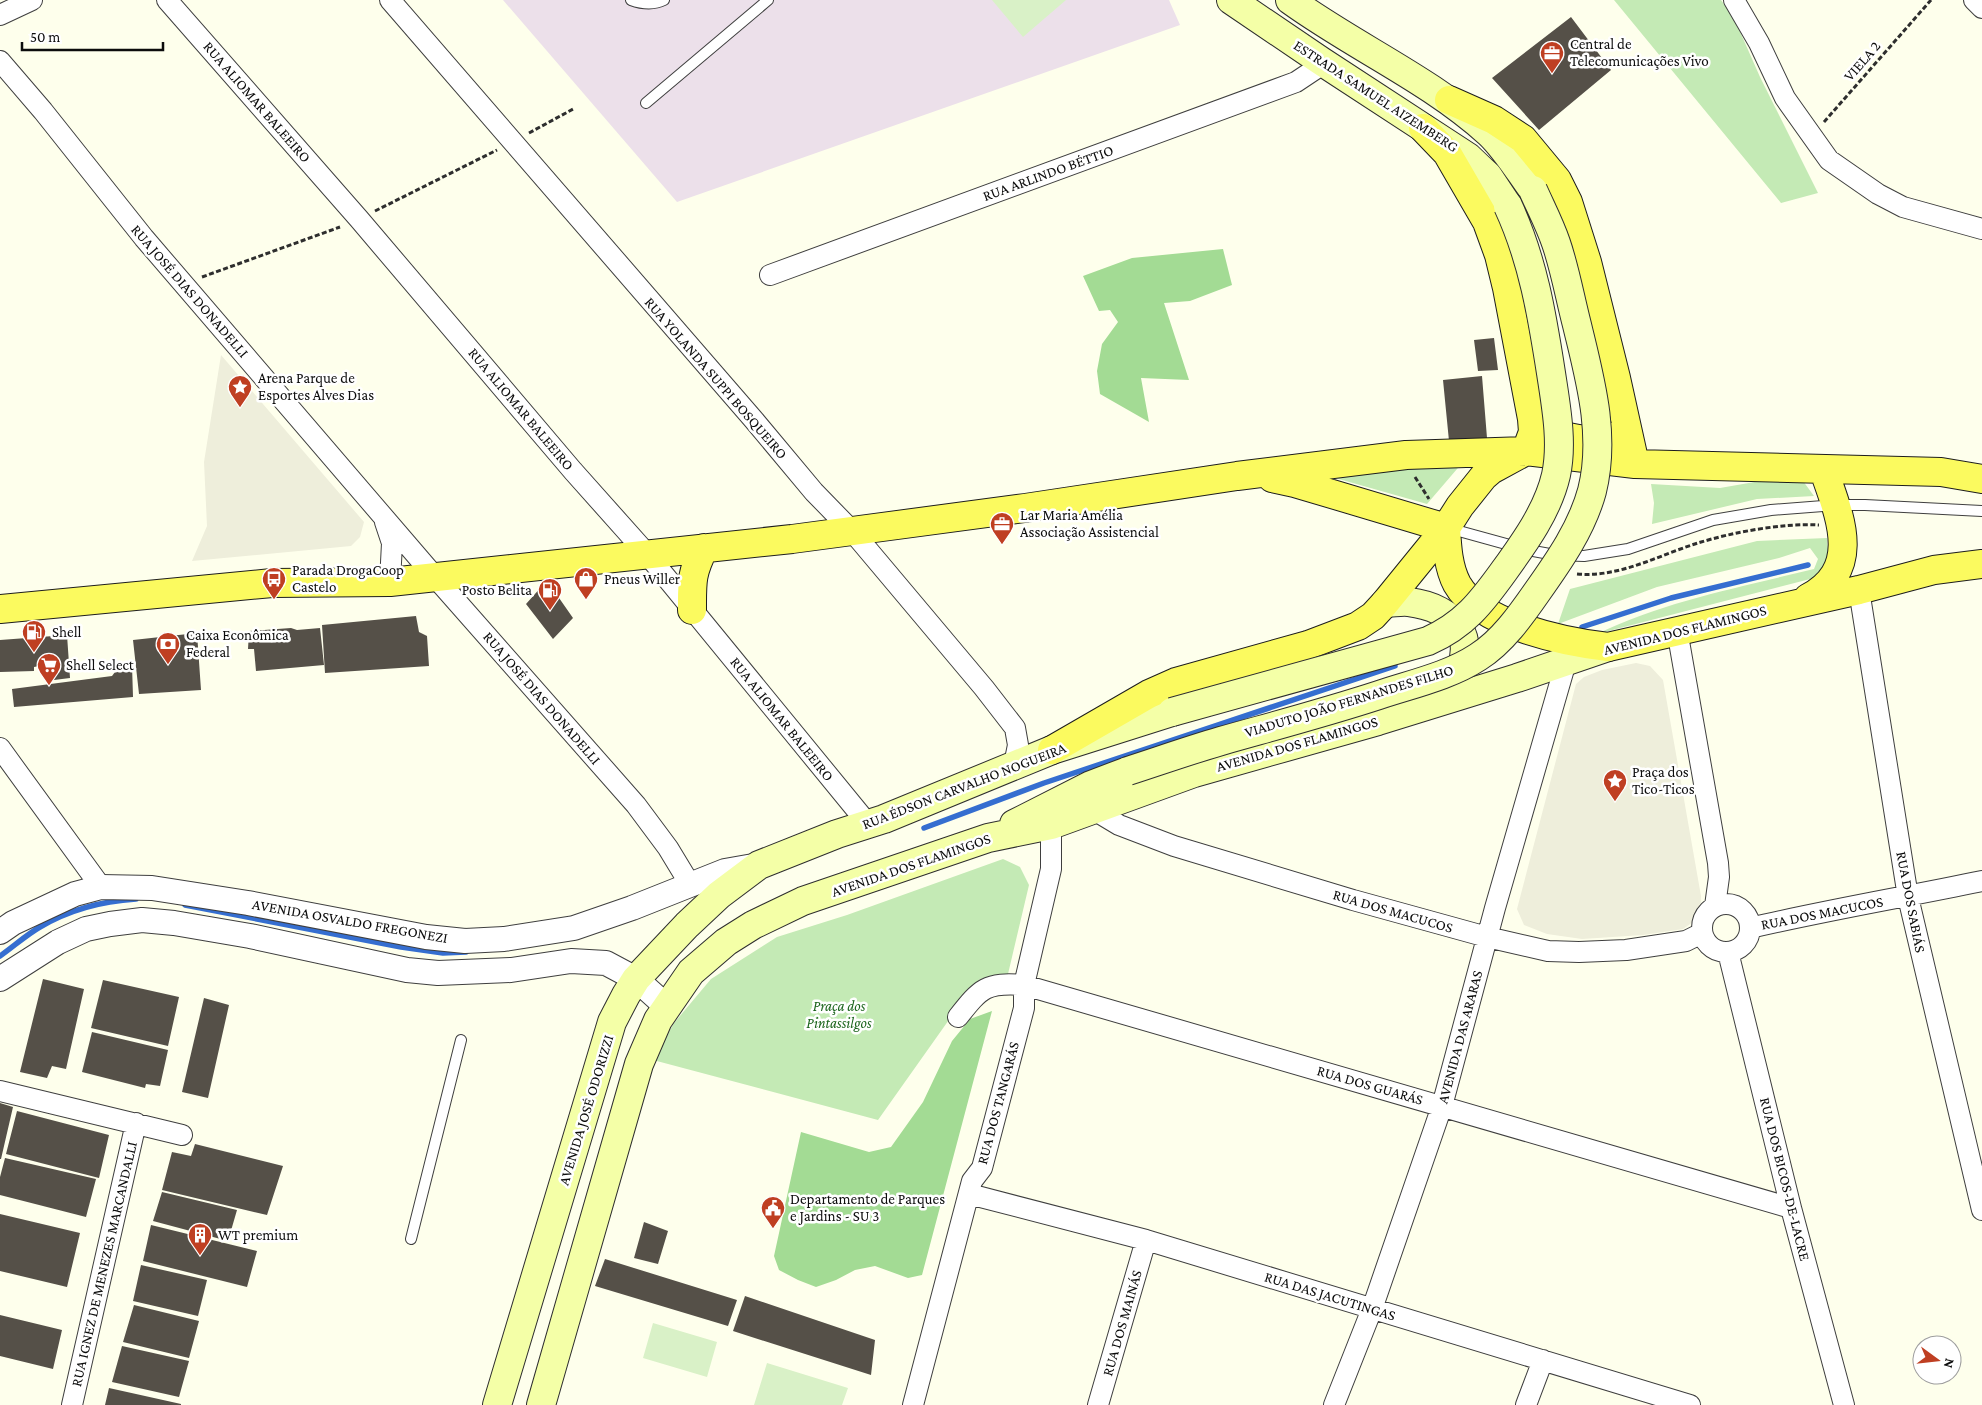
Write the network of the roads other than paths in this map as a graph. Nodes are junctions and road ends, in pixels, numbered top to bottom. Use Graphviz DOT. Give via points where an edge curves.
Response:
graph roads {
  1 [pos="32,0"];
  2 [pos="167,0"];
  3 [pos="390,0"];
  4 [pos="631,0"];
  5 [pos="664,0"];
  6 [pos="768,0"];
  7 [pos="1231,0"];
  8 [pos="1734,0"];
  9 [pos="1974,0"];
  10 [pos="1303,4"];
  11 [pos="1982,8"];
  12 [pos="0,15"];
  13 [pos="0,61"];
  14 [pos="1320,61"];
  15 [pos="1448,100"];
  16 [pos="646,103"];
  17 [pos="1423,128"];
  18 [pos="1982,229"];
  19 [pos="770,275"];
  20 [pos="1532,419"];
  21 [pos="1626,428"];
  22 [pos="1526,452"];
  23 [pos="1635,464"];
  24 [pos="1824,470"];
  25 [pos="1254,474"];
  26 [pos="1982,479"];
  27 [pos="1968,511"];
  28 [pos="1982,511"];
  29 [pos="1830,515"];
  30 [pos="1982,515"];
  31 [pos="384,517"];
  32 [pos="1440,517"];
  33 [pos="852,531"];
  34 [pos="704,548"];
  35 [pos="647,554"];
  36 [pos="1982,564"];
  37 [pos="435,577"];
  38 [pos="390,582"];
  39 [pos="1859,590"];
  40 [pos="1800,602"];
  41 [pos="1385,603"];
  42 [pos="0,609"];
  43 [pos="692,610"];
  44 [pos="1677,630"];
  45 [pos="1608,647"];
  46 [pos="1566,662"];
  47 [pos="1431,704"];
  48 [pos="1172,712"];
  49 [pos="0,748"];
  50 [pos="1052,750"];
  51 [pos="1014,765"];
  52 [pos="1094,810"];
  53 [pos="868,824"];
  54 [pos="1051,825"];
  55 [pos="988,838"];
  56 [pos="758,865"];
  57 [pos="1982,881"];
  58 [pos="691,886"];
  59 [pos="102,887"];
  60 [pos="1908,897"];
  61 [pos="1715,906"];
  62 [pos="1750,928"];
  63 [pos="0,932"];
  64 [pos="1702,933"];
  65 [pos="1487,937"];
  66 [pos="1728,952"];
  67 [pos="636,979"];
  68 [pos="0,980"];
  69 [pos="1024,985"];
  70 [pos="662,1013"];
  71 [pos="958,1017"];
  72 [pos="461,1040"];
  73 [pos="0,1091"];
  74 [pos="1442,1106"];
  75 [pos="136,1123"];
  76 [pos="182,1134"];
  77 [pos="969,1194"];
  78 [pos="1791,1208"];
  79 [pos="1982,1210"];
  80 [pos="411,1239"];
  81 [pos="1146,1240"];
  82 [pos="1372,1309"];
  83 [pos="1543,1360"];
  84 [pos="72,1405"];
  85 [pos="497,1405"];
  86 [pos="541,1405"];
  87 [pos="913,1405"];
  88 [pos="1098,1405"];
  89 [pos="1334,1405"];
  90 [pos="1526,1405"];
  91 [pos="1690,1405"];
  92 [pos="1844,1405"];
  1 -- 12 [label="street"];
  2 -- 35 [label="street, RUA ALIOMAR BALEEIRO"];
  3 -- 33 [label="street, RUA YOLANDA SUPPI BOSQUEIRO" via="814,492"];
  4 -- 5 [label="lane" via="658,3"];
  6 -- 16 [label="lane"];
  7 -- 14 [label="main road, ESTRADA SAMUEL AIZEMBERG"];
  8 -- 18 [label="street" via="1785,98 1829,160 1903,207"];
  9 -- 11 [label="street"];
  10 -- 15 [label="main road"];
  13 -- 31 [label="street, RUA JOSÉ DIAS DONADELLI" via="144,238"];
  14 -- 17 [label="main road, ESTRADA SAMUEL AIZEMBERG"];
  14 -- 19 [label="street, RUA ARLINDO BÉTTIO" via="1314,70 1296,82"];
  15 -- 21 [label="main road" via="1494,120 1524,140 1558,180 1585,254"];
  15 -- 55 [label="main road, VIADUTO JOÃO FERNANDES FILHO, bridge" via="1490,134 1533,190 1561,259 1591,384 1596,410 1596,470 1586,508 1547,579 1495,643 1479,657 1453,671 1128,771 1067,796"];
  17 -- 20 [label="main road" via="1447,153 1487,222 1511,308"];
  17 -- 48 [label="main road, ESTRADA SAMUEL AIZEMBERG, bridge" via="1480,167 1508,206 1526,247 1552,384 1558,445 1551,492 1508,566 1472,613 1445,634"];
  20 -- 21 [label="main road" via="1542,428 1560,435 1604,440 1613,439"];
  20 -- 22 [label="main road" via="1533,432"];
  21 -- 23 [label="main road"];
  22 -- 23 [label="main road"];
  22 -- 25 [label="main road" via="1406,454"];
  22 -- 32 [label="main road" via="1491,470 1460,506"];
  23 -- 24 [label="main road"];
  24 -- 26 [label="main road" via="1941,472"];
  24 -- 29 [label="main road"];
  25 -- 32 [label="main road"];
  25 -- 33 [label="main road"];
  27 -- 28 [label="lane"];
  27 -- 29 [label="lane" via="1912,507"];
  27 -- 30 [label="lane"];
  29 -- 32 [label="lane" via="1771,510 1738,515 1687,528 1628,549 1584,556 1528,550 1472,533"];
  29 -- 40 [label="main road" via="1843,543 1840,567 1827,586"];
  31 -- 37 [label="street, RUA JOSÉ DIAS DONADELLI"];
  31 -- 38 [label="street, RUA JOSÉ DIAS DONADELLI" via="392,543"];
  32 -- 41 [label="main road"];
  32 -- 45 [label="main road" via="1453,576 1474,603 1492,615 1532,630 1574,643"];
  33 -- 34 [label="main road"];
  33 -- 51 [label="street, RUA YOLANDA SUPPI BOSQUEIRO" via="1007,716 1018,736"];
  34 -- 35 [label="main road"];
  34 -- 43 [label="main road" via="692,577"];
  35 -- 37 [label="main road"];
  35 -- 43 [label="street, RUA ALIOMAR BALEEIRO"];
  36 -- 39 [label="main road, AVENIDA DOS FLAMINGOS" via="1934,570"];
  37 -- 38 [label="main road"];
  37 -- 58 [label="street, RUA JOSÉ DIAS DONADELLI" via="636,805"];
  38 -- 42 [label="main road" via="272,583"];
  39 -- 40 [label="main road, AVENIDA DOS FLAMINGOS"];
  39 -- 60 [label="street, RUA DOS SABIÁS"];
  40 -- 44 [label="main road, AVENIDA DOS FLAMINGOS"];
  41 -- 47 [label="main road" via="1407,602 1434,609 1455,622 1462,632 1464,660 1454,682"];
  41 -- 50 [label="main road" via="1373,616 1336,636 1176,682"];
  43 -- 53 [label="street, RUA ALIOMAR BALEEIRO"];
  44 -- 45 [label="main road, AVENIDA DOS FLAMINGOS"];
  44 -- 61 [label="street" via="1718,863"];
  45 -- 46 [label="main road, AVENIDA DOS FLAMINGOS"];
  46 -- 47 [label="main road, AVENIDA DOS FLAMINGOS"];
  46 -- 65 [label="street, AVENIDA DAS ARARAS"];
  47 -- 52 [label="main road, AVENIDA DOS FLAMINGOS" via="1194,774"];
  48 -- 50 [label="main road, RUA ÉDSON CARVALHO NOGUEIRA"];
  49 -- 59 [label="street"];
  50 -- 51 [label="main road, RUA ÉDSON CARVALHO NOGUEIRA"];
  51 -- 53 [label="main road, RUA ÉDSON CARVALHO NOGUEIRA"];
  52 -- 54 [label="main road, AVENIDA DOS FLAMINGOS"];
  52 -- 65 [label="street, RUA DOS MACUCOS" via="1119,825 1174,846"];
  53 -- 56 [label="main road, RUA ÉDSON CARVALHO NOGUEIRA"];
  54 -- 55 [label="main road, AVENIDA DOS FLAMINGOS"];
  54 -- 69 [label="street, RUA DOS TANGARÁS" via="1049,886"];
  55 -- 70 [label="main road, AVENIDA DOS FLAMINGOS" via="803,901 753,925 726,942 691,972"];
  56 -- 58 [label="street, AVENIDA OSVALDO FREGONEZI" via="725,871"];
  56 -- 67 [label="main road, AVENIDA JOSÉ ODORIZZI" via="719,895"];
  57 -- 60 [label="street, RUA DOS MACUCOS"];
  58 -- 59 [label="street, AVENIDA OSVALDO FREGONEZI" via="574,928 465,941 426,937 184,892"];
  59 -- 63 [label="street, AVENIDA OSVALDO FREGONEZI" via="76,894"];
  60 -- 62 [label="street, RUA DOS MACUCOS"];
  60 -- 79 [label="street, RUA DOS SABIÁS"];
  61 -- 62 [label="street" via="1731,904 1738,907 1745,912"];
  61 -- 64 [label="street" via="1704,917"];
  62 -- 66 [label="street" via="1746,941"];
  64 -- 65 [label="street, RUA DOS MACUCOS" via="1686,941 1626,950 1579,952 1548,951"];
  64 -- 66 [label="street" via="1709,945"];
  65 -- 74 [label="street, AVENIDA DAS ARARAS"];
  66 -- 78 [label="street, RUA DOS BICOS-DE-LACRE"];
  67 -- 68 [label="street" via="606,963 589,961 511,970 438,973 406,970 250,936 142,920 86,929 58,942"];
  67 -- 70 [label="street"];
  67 -- 85 [label="main road, AVENIDA JOSÉ ODORIZZI" via="608,1037"];
  69 -- 71 [label="street, RUA DOS GUARÁS" via="1003,983 990,986 980,992"];
  69 -- 74 [label="street, RUA DOS GUARÁS"];
  69 -- 77 [label="street, RUA DOS TANGARÁS" via="1024,1008 987,1149"];
  70 -- 86 [label="main road" via="639,1064"];
  72 -- 80 [label="lane"];
  73 -- 75 [label="street"];
  74 -- 78 [label="street, RUA DOS GUARÁS"];
  74 -- 82 [label="street, AVENIDA DAS ARARAS"];
  75 -- 76 [label="street"];
  75 -- 84 [label="street, RUA IGNEZ DE MENEZES MARCANDALLI"];
  77 -- 81 [label="street, RUA DAS JACUTINGAS"];
  77 -- 87 [label="street, RUA DOS TANGARÁS"];
  78 -- 92 [label="street, RUA DOS BICOS-DE-LACRE"];
  81 -- 82 [label="street, RUA DAS JACUTINGAS"];
  81 -- 88 [label="street, RUA DOS MAINÁS"];
  82 -- 83 [label="street, RUA DAS JACUTINGAS"];
  82 -- 89 [label="street, AVENIDA DAS ARARAS"];
  83 -- 90 [label="street"];
  83 -- 91 [label="street, RUA DAS JACUTINGAS"];
}
